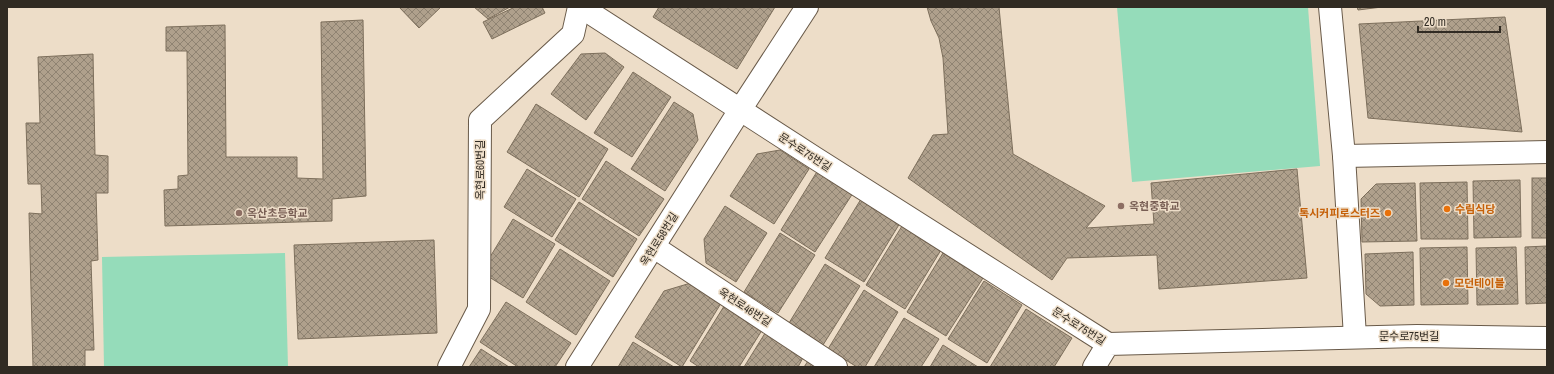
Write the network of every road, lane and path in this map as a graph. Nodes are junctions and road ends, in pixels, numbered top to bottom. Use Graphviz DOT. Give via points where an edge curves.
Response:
graph roads {
  1 [pos="580,7"];
  2 [pos="807,7"];
  3 [pos="1330,7"];
  4 [pos="740,110"];
  5 [pos="1547,152"];
  6 [pos="1344,156"];
  7 [pos="654,247"];
  8 [pos="1355,337"];
  9 [pos="1547,338"];
  10 [pos="1108,344"];
  11 [pos="449,367"];
  12 [pos="577,367"];
  13 [pos="836,367"];
  14 [pos="1094,367"];
  1 -- 4 [label="street"];
  1 -- 11 [label="street, 옥현로60번길" via="573,34 480,120 479,309"];
  2 -- 4 [label="street, 옥현로58번길"];
  3 -- 6 [label="street"];
  4 -- 7 [label="street, 옥현로58번길"];
  4 -- 10 [label="street, 문수로75번길"];
  5 -- 6 [label="street"];
  6 -- 8 [label="street"];
  7 -- 12 [label="street, 옥현로58번길"];
  7 -- 13 [label="street, 옥현로46번길"];
  8 -- 9 [label="street, 문수로75번길"];
  8 -- 10 [label="street, 문수로75번길"];
  10 -- 14 [label="street"];
}
